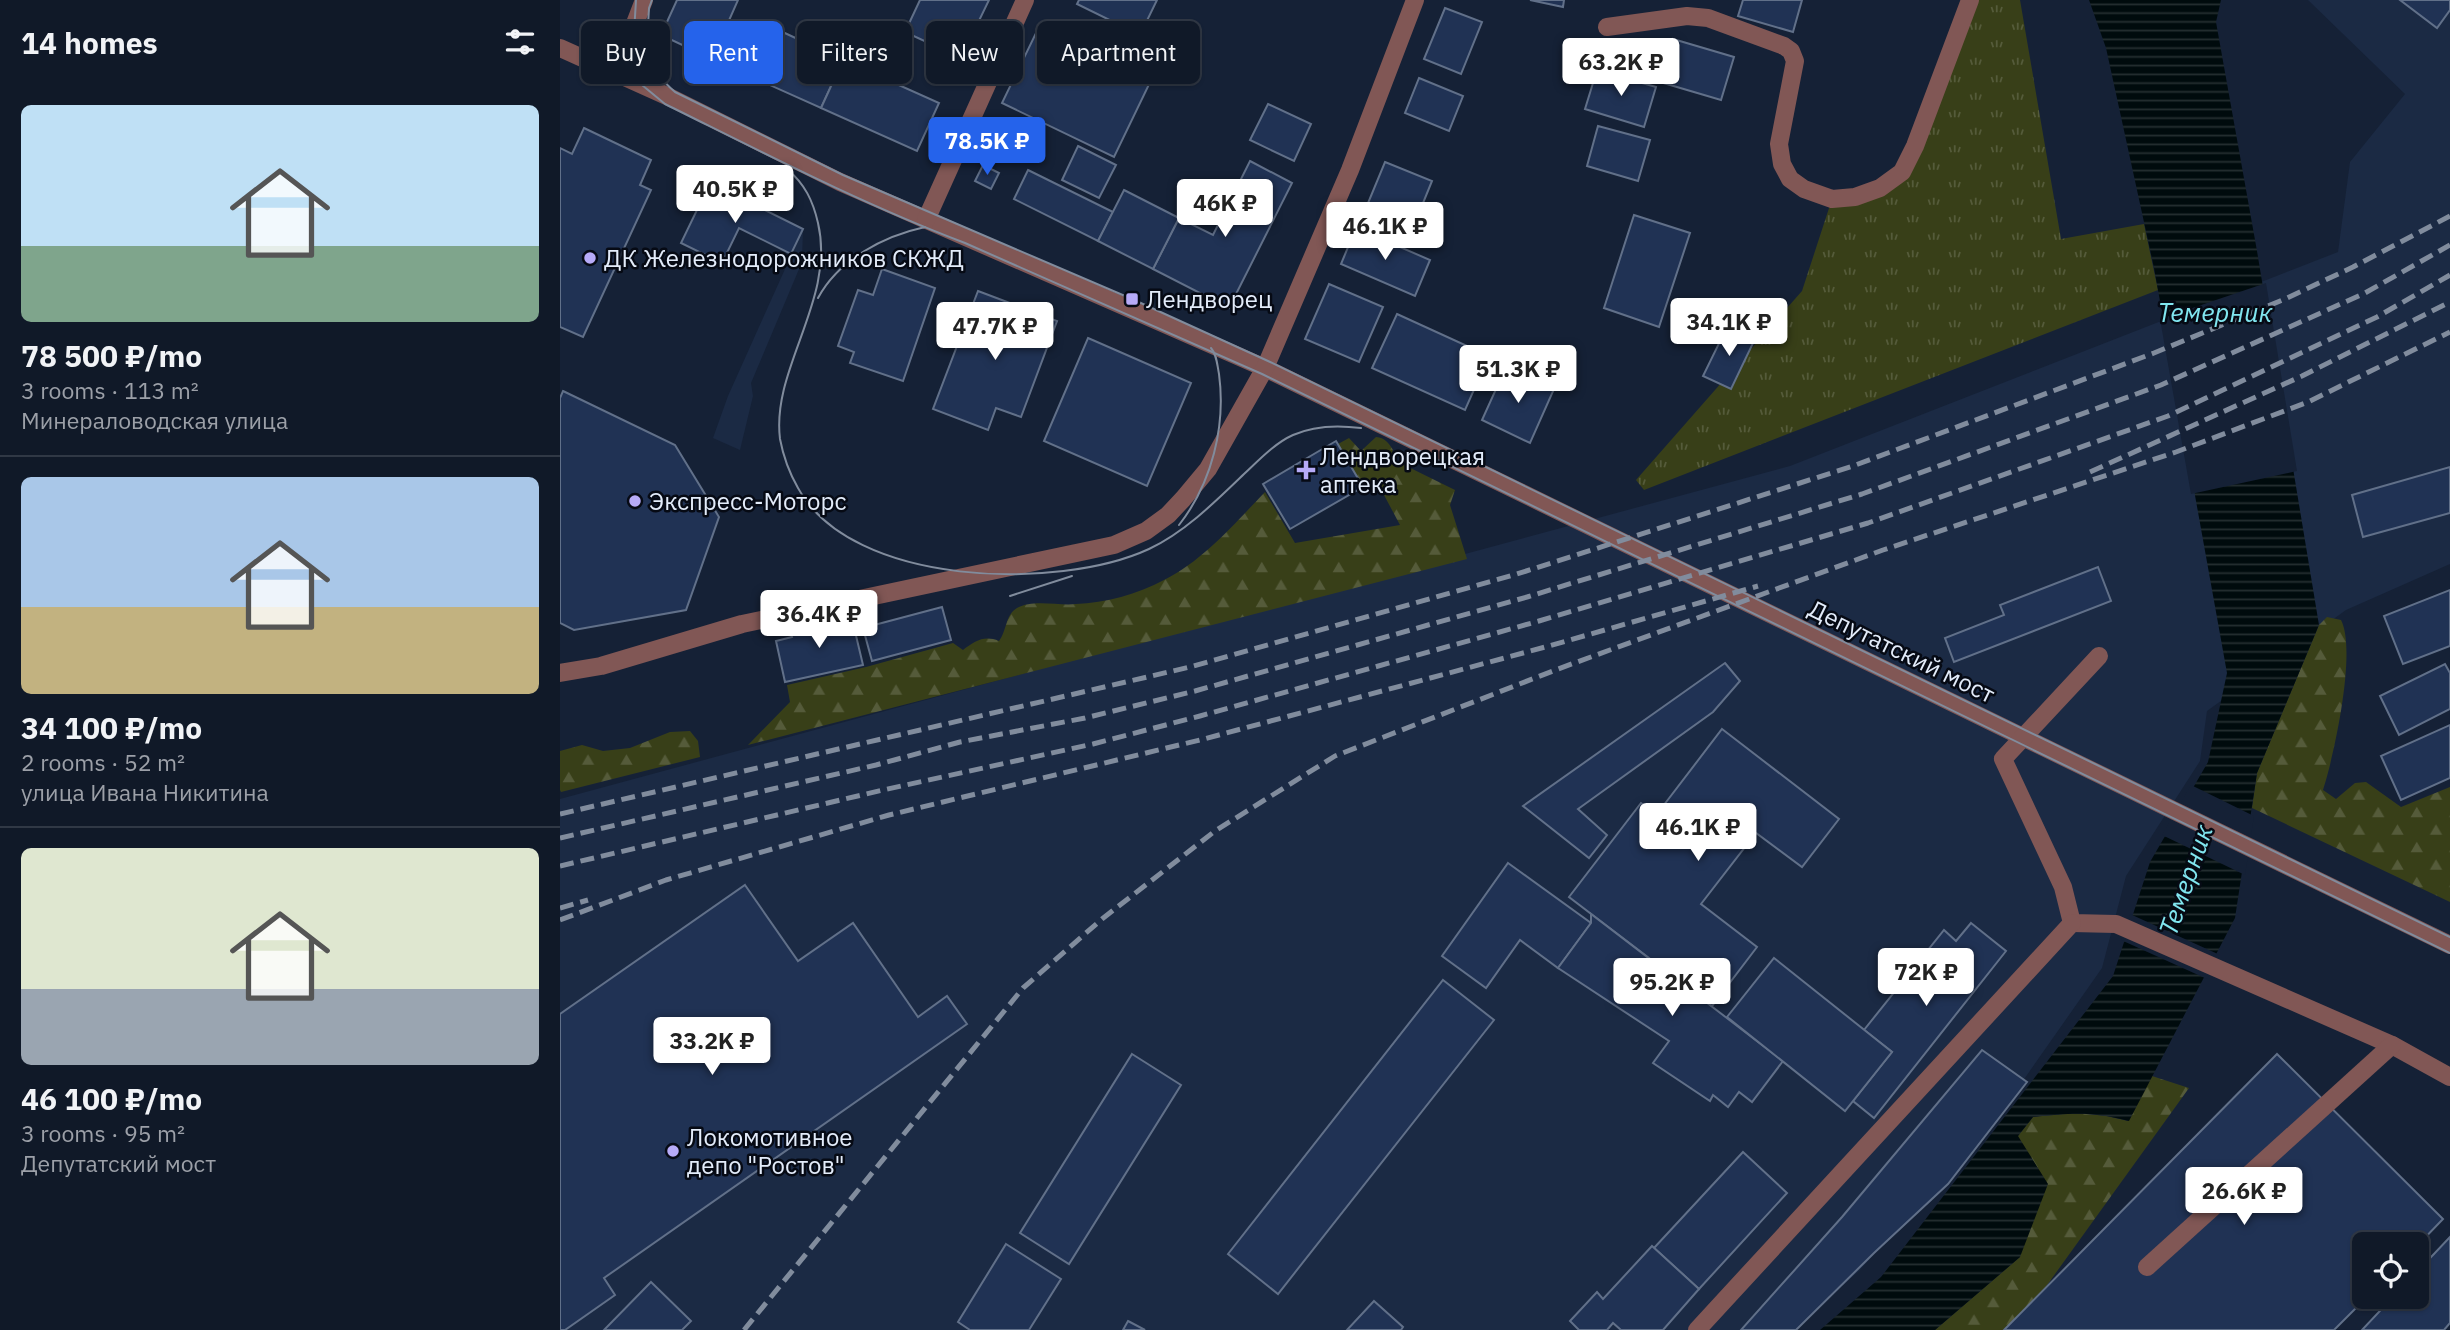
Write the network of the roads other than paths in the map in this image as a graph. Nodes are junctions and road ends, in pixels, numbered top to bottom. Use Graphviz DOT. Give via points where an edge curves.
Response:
graph roads {
  1 [pos="644,0"];
  2 [pos="1025,0"];
  3 [pos="1415,0"];
  4 [pos="1970,0"];
  5 [pos="636,21"];
  6 [pos="1607,27"];
  7 [pos="560,48"];
  8 [pos="581,57"];
  9 [pos="639,84"];
  10 [pos="926,220"];
  11 [pos="1265,368"];
  12 [pos="2099,656"];
  13 [pos="560,673"];
  14 [pos="2072,923"];
  15 [pos="2450,945"];
  16 [pos="2392,1045"];
  17 [pos="2450,1077"];
  18 [pos="2147,1267"];
  19 [pos="1697,1330"];
  1 -- 5 [label="street"];
  2 -- 10 [label="street"];
  3 -- 11 [label="street" via="1350,170"];
  4 -- 6 [label="street" via="1902,172 1880,188 1832,199 1804,189 1790,179 1782,164 1779,144 1795,61 1791,51 1708,18 1687,16"];
  7 -- 8 [label="street, Депутатский мост"];
  9 -- 10 [label="street, Депутатский мост"];
  10 -- 11 [label="street, Депутатский мост"];
  11 -- 13 [label="street" via="1208,469 1183,499 1146,531 1114,545 742,624 601,666"];
  11 -- 15 [label="street, Депутатский мост"];
  12 -- 14 [label="street" via="2003,759 2063,887"];
  14 -- 16 [label="street" via="2116,924"];
  14 -- 19 [label="street"];
  16 -- 17 [label="street"];
  16 -- 18 [label="street"];
}
